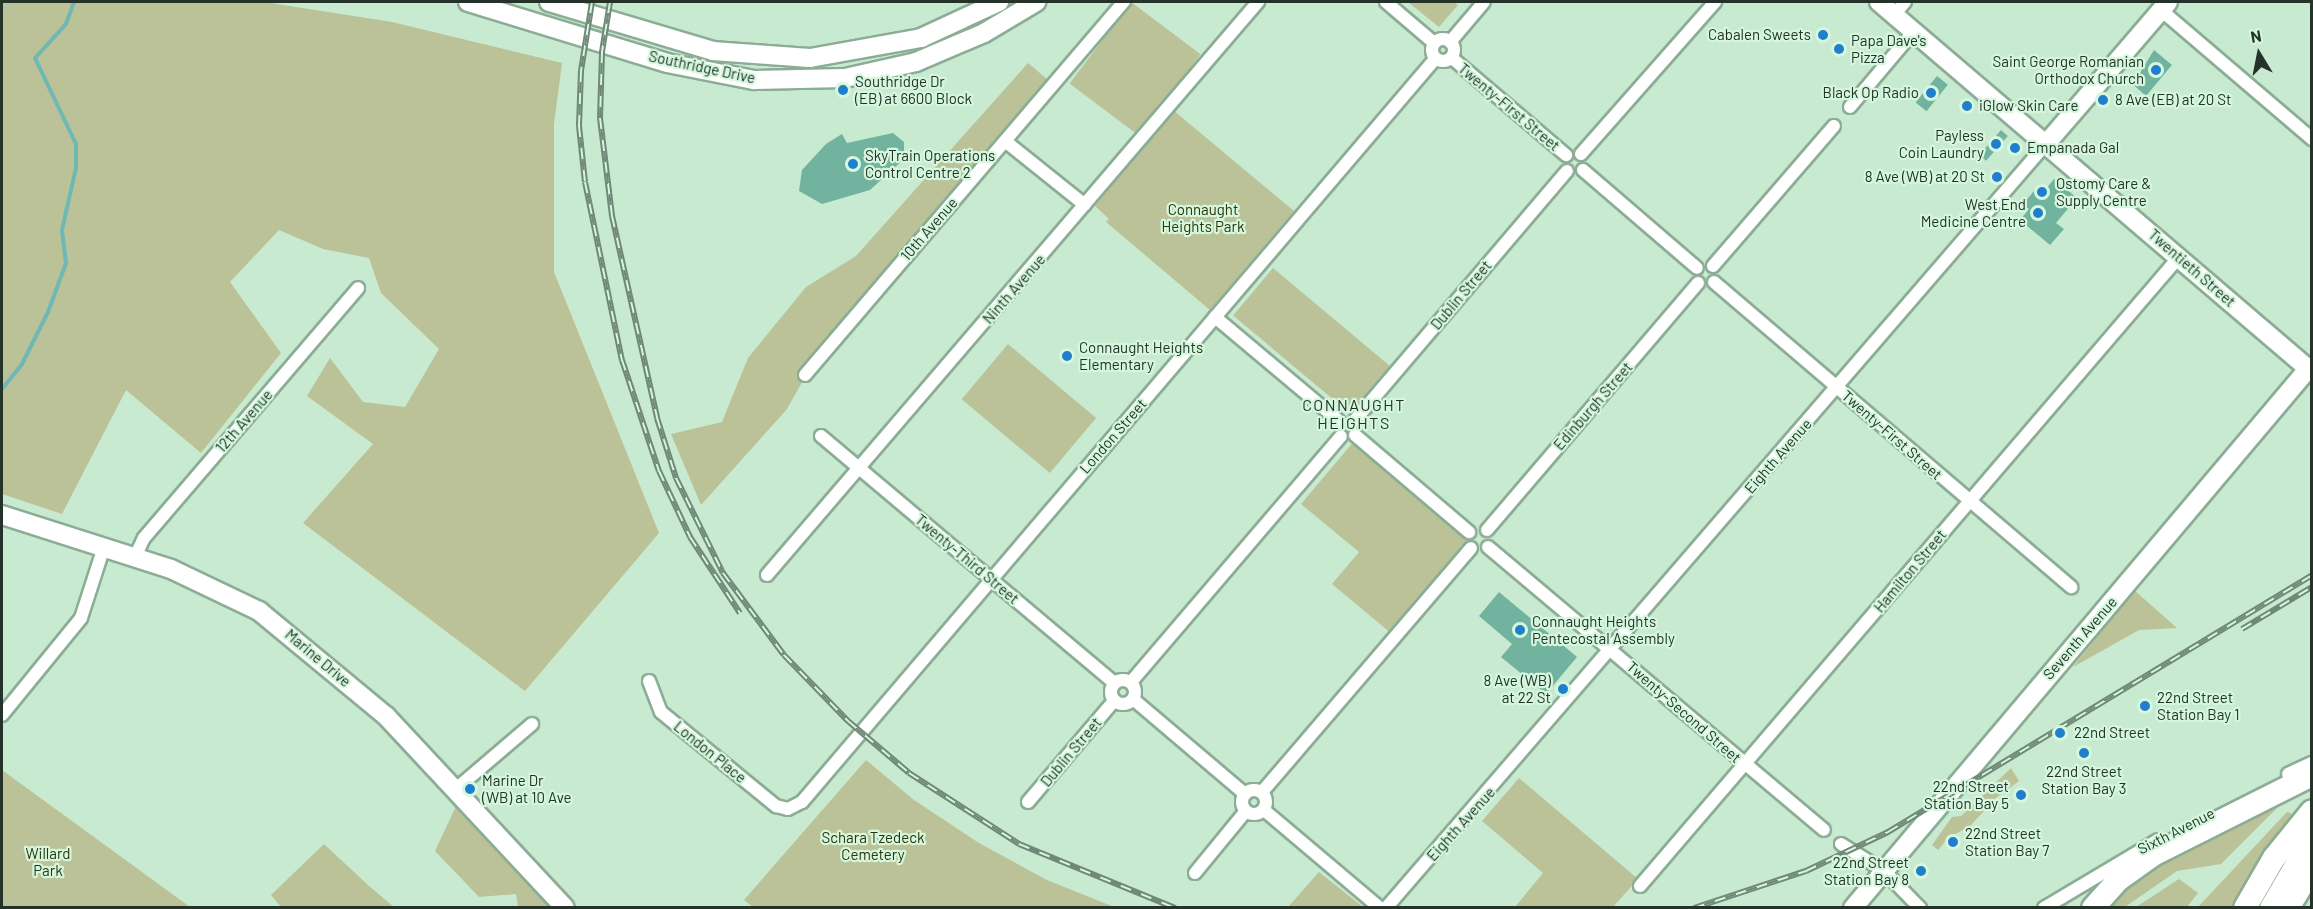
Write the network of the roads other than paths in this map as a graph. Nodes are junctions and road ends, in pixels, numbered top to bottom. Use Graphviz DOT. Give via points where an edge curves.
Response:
graph roads {
  1 [pos="468,2"];
  2 [pos="549,2"];
  3 [pos="999,2"];
  4 [pos="1036,2"];
  5 [pos="1124,2"];
  6 [pos="1258,2"];
  7 [pos="1386,2"];
  8 [pos="1484,2"];
  9 [pos="1715,2"];
  10 [pos="1879,2"];
  11 [pos="2164,6"];
  12 [pos="1900,8"];
  13 [pos="1914,31"];
  14 [pos="1450,42"];
  15 [pos="1434,43"];
  16 [pos="830,58"];
  17 [pos="1452,58"];
  18 [pos="1435,59"];
  19 [pos="805,79"];
  20 [pos="1850,107"];
  21 [pos="1834,126"];
  22 [pos="2312,139"];
  23 [pos="1005,141"];
  24 [pos="2046,144"];
  25 [pos="1581,154"];
  26 [pos="1566,156"];
  27 [pos="1582,170"];
  28 [pos="1567,171"];
  29 [pos="1085,205"];
  30 [pos="2179,257"];
  31 [pos="1713,266"];
  32 [pos="1697,268"];
  33 [pos="1714,282"];
  34 [pos="1698,283"];
  35 [pos="358,288"];
  36 [pos="1215,317"];
  37 [pos="2310,370"];
  38 [pos="805,375"];
  39 [pos="1837,387"];
  40 [pos="1355,420"];
  41 [pos="1339,421"];
  42 [pos="1355,435"];
  43 [pos="821,436"];
  44 [pos="1341,436"];
  45 [pos="860,469"];
  46 [pos="1970,501"];
  47 [pos="2,515"];
  48 [pos="1487,530"];
  49 [pos="1469,532"];
  50 [pos="104,547"];
  51 [pos="1488,547"];
  52 [pos="1471,548"];
  53 [pos="135,556"];
  54 [pos="767,575"];
  55 [pos="991,579"];
  56 [pos="2071,587"];
  57 [pos="1612,650"];
  58 [pos="649,681"];
  59 [pos="1131,682"];
  60 [pos="1114,683"];
  61 [pos="1133,699"];
  62 [pos="1114,701"];
  63 [pos="2,715"];
  64 [pos="532,724"];
  65 [pos="2312,763"];
  66 [pos="1746,765"];
  67 [pos="2312,775"];
  68 [pos="456,789"];
  69 [pos="1262,792"];
  70 [pos="1245,794"];
  71 [pos="1028,802"];
  72 [pos="788,809"];
  73 [pos="1264,810"];
  74 [pos="1246,811"];
  75 [pos="2312,811"];
  76 [pos="1824,830"];
  77 [pos="2306,842"];
  78 [pos="1841,844"];
  79 [pos="2312,868"];
  80 [pos="1884,871"];
  81 [pos="1195,873"];
  82 [pos="1640,886"];
  83 [pos="565,908"];
  84 [pos="1380,908"];
  85 [pos="1386,908"];
  86 [pos="1853,908"];
  87 [pos="1920,908"];
  88 [pos="2044,908"];
  89 [pos="2093,908"];
  90 [pos="2245,908"];
  91 [pos="2260,908"];
  92 [pos="2270,908"];
  93 [pos="2289,908"];
  1 -- 19 [label="main road, Southridge Drive" via="667,63 754,80"];
  2 -- 16 [label="main road, Southridge Drive" via="712,51"];
  3 -- 16 [label="main road, Southridge Drive" via="921,38"];
  4 -- 19 [label="main road, Southridge Drive" via="984,33 916,62 845,78"];
  5 -- 23 [label="street, 10th Avenue"];
  6 -- 29 [label="street, Ninth Avenue"];
  7 -- 15 [label="street"];
  8 -- 14 [label="street"];
  9 -- 25 [label="street"];
  10 -- 12 [label="main road, Twentieth Street"];
  11 -- 22 [label="street"];
  11 -- 24 [label="main road, Eighth Avenue"];
  12 -- 13 [label="main road, Twentieth Street"];
  13 -- 20 [label="street"];
  13 -- 24 [label="main road, Twentieth Street"];
  14 -- 15 [label="street"];
  14 -- 17 [label="street"];
  15 -- 18 [label="street"];
  16 -- 19 [label="main road"];
  17 -- 18 [label="street"];
  17 -- 26 [label="street, Twenty-First Street"];
  18 -- 36 [label="street, London Street"];
  21 -- 31 [label="street"];
  23 -- 29 [label="street"];
  23 -- 38 [label="street, 10th Avenue"];
  24 -- 30 [label="main road, Twentieth Street"];
  24 -- 39 [label="street, Eighth Avenue"];
  25 -- 26 [label="street"];
  25 -- 27 [label="street"];
  26 -- 28 [label="street"];
  27 -- 28 [label="street"];
  27 -- 32 [label="street"];
  28 -- 40 [label="street, Dublin Street"];
  29 -- 45 [label="street, Ninth Avenue"];
  30 -- 37 [label="main road, Twentieth Street"];
  30 -- 46 [label="street, Hamilton Street"];
  31 -- 32 [label="street"];
  31 -- 33 [label="street"];
  32 -- 34 [label="street"];
  33 -- 34 [label="street"];
  33 -- 39 [label="street, Twenty-First Street"];
  34 -- 48 [label="street, Edinburgh Street"];
  35 -- 53 [label="street, 12th Avenue" via="144,538"];
  36 -- 41 [label="street"];
  36 -- 55 [label="street, London Street"];
  37 -- 80 [label="main road, Seventh Avenue"];
  39 -- 46 [label="street, Twenty-First Street"];
  39 -- 57 [label="street, Eighth Avenue"];
  40 -- 41 [label="street"];
  40 -- 42 [label="street"];
  41 -- 44 [label="street"];
  42 -- 44 [label="street"];
  42 -- 49 [label="street"];
  43 -- 45 [label="street, Twenty-Third Street"];
  44 -- 59 [label="street"];
  45 -- 54 [label="street, Ninth Avenue"];
  45 -- 55 [label="street, Twenty-Third Street"];
  46 -- 56 [label="street, Twenty-First Street"];
  46 -- 66 [label="street, Hamilton Street"];
  47 -- 50 [label="main road, Marine Drive"];
  48 -- 49 [label="street" via="1480,527"];
  48 -- 51 [label="street" via="1491,536"];
  49 -- 52 [label="street"];
  50 -- 53 [label="main road, Marine Drive"];
  50 -- 63 [label="street" via="81,618"];
  51 -- 52 [label="street"];
  51 -- 57 [label="street, Twenty-Second Street"];
  52 -- 69 [label="street"];
  53 -- 68 [label="main road, Marine Drive" via="259,610 377,708"];
  55 -- 60 [label="street, Twenty-Third Street"];
  55 -- 72 [label="street, London Street" via="808,795"];
  57 -- 66 [label="street, Twenty-Second Street"];
  57 -- 85 [label="street, Eighth Avenue"];
  58 -- 72 [label="street, London Place" via="661,712 776,806"];
  59 -- 60 [label="street"];
  59 -- 61 [label="street"];
  60 -- 62 [label="street" via="1110,690"];
  61 -- 62 [label="street" via="1126,704"];
  61 -- 70 [label="street"];
  62 -- 71 [label="street, Dublin Street"];
  64 -- 68 [label="street"];
  65 -- 88 [label="street, Sixth Avenue" via="2109,865"];
  66 -- 76 [label="street, Twenty-Second Street"];
  66 -- 82 [label="street, Hamilton Street"];
  67 -- 89 [label="highway" via="2153,855 2118,880"];
  68 -- 83 [label="main road, Marine Drive"];
  69 -- 70 [label="street"];
  69 -- 73 [label="street"];
  70 -- 74 [label="street"];
  73 -- 74 [label="street" via="1258,814"];
  73 -- 84 [label="street"];
  74 -- 81 [label="street"];
  75 -- 90 [label="highway" via="2274,858"];
  77 -- 91 [label="highway"];
  77 -- 92 [label="main road"];
  78 -- 80 [label="street"];
  79 -- 93 [label="highway"];
  80 -- 86 [label="main road, Seventh Avenue"];
  80 -- 87 [label="street"];
}
